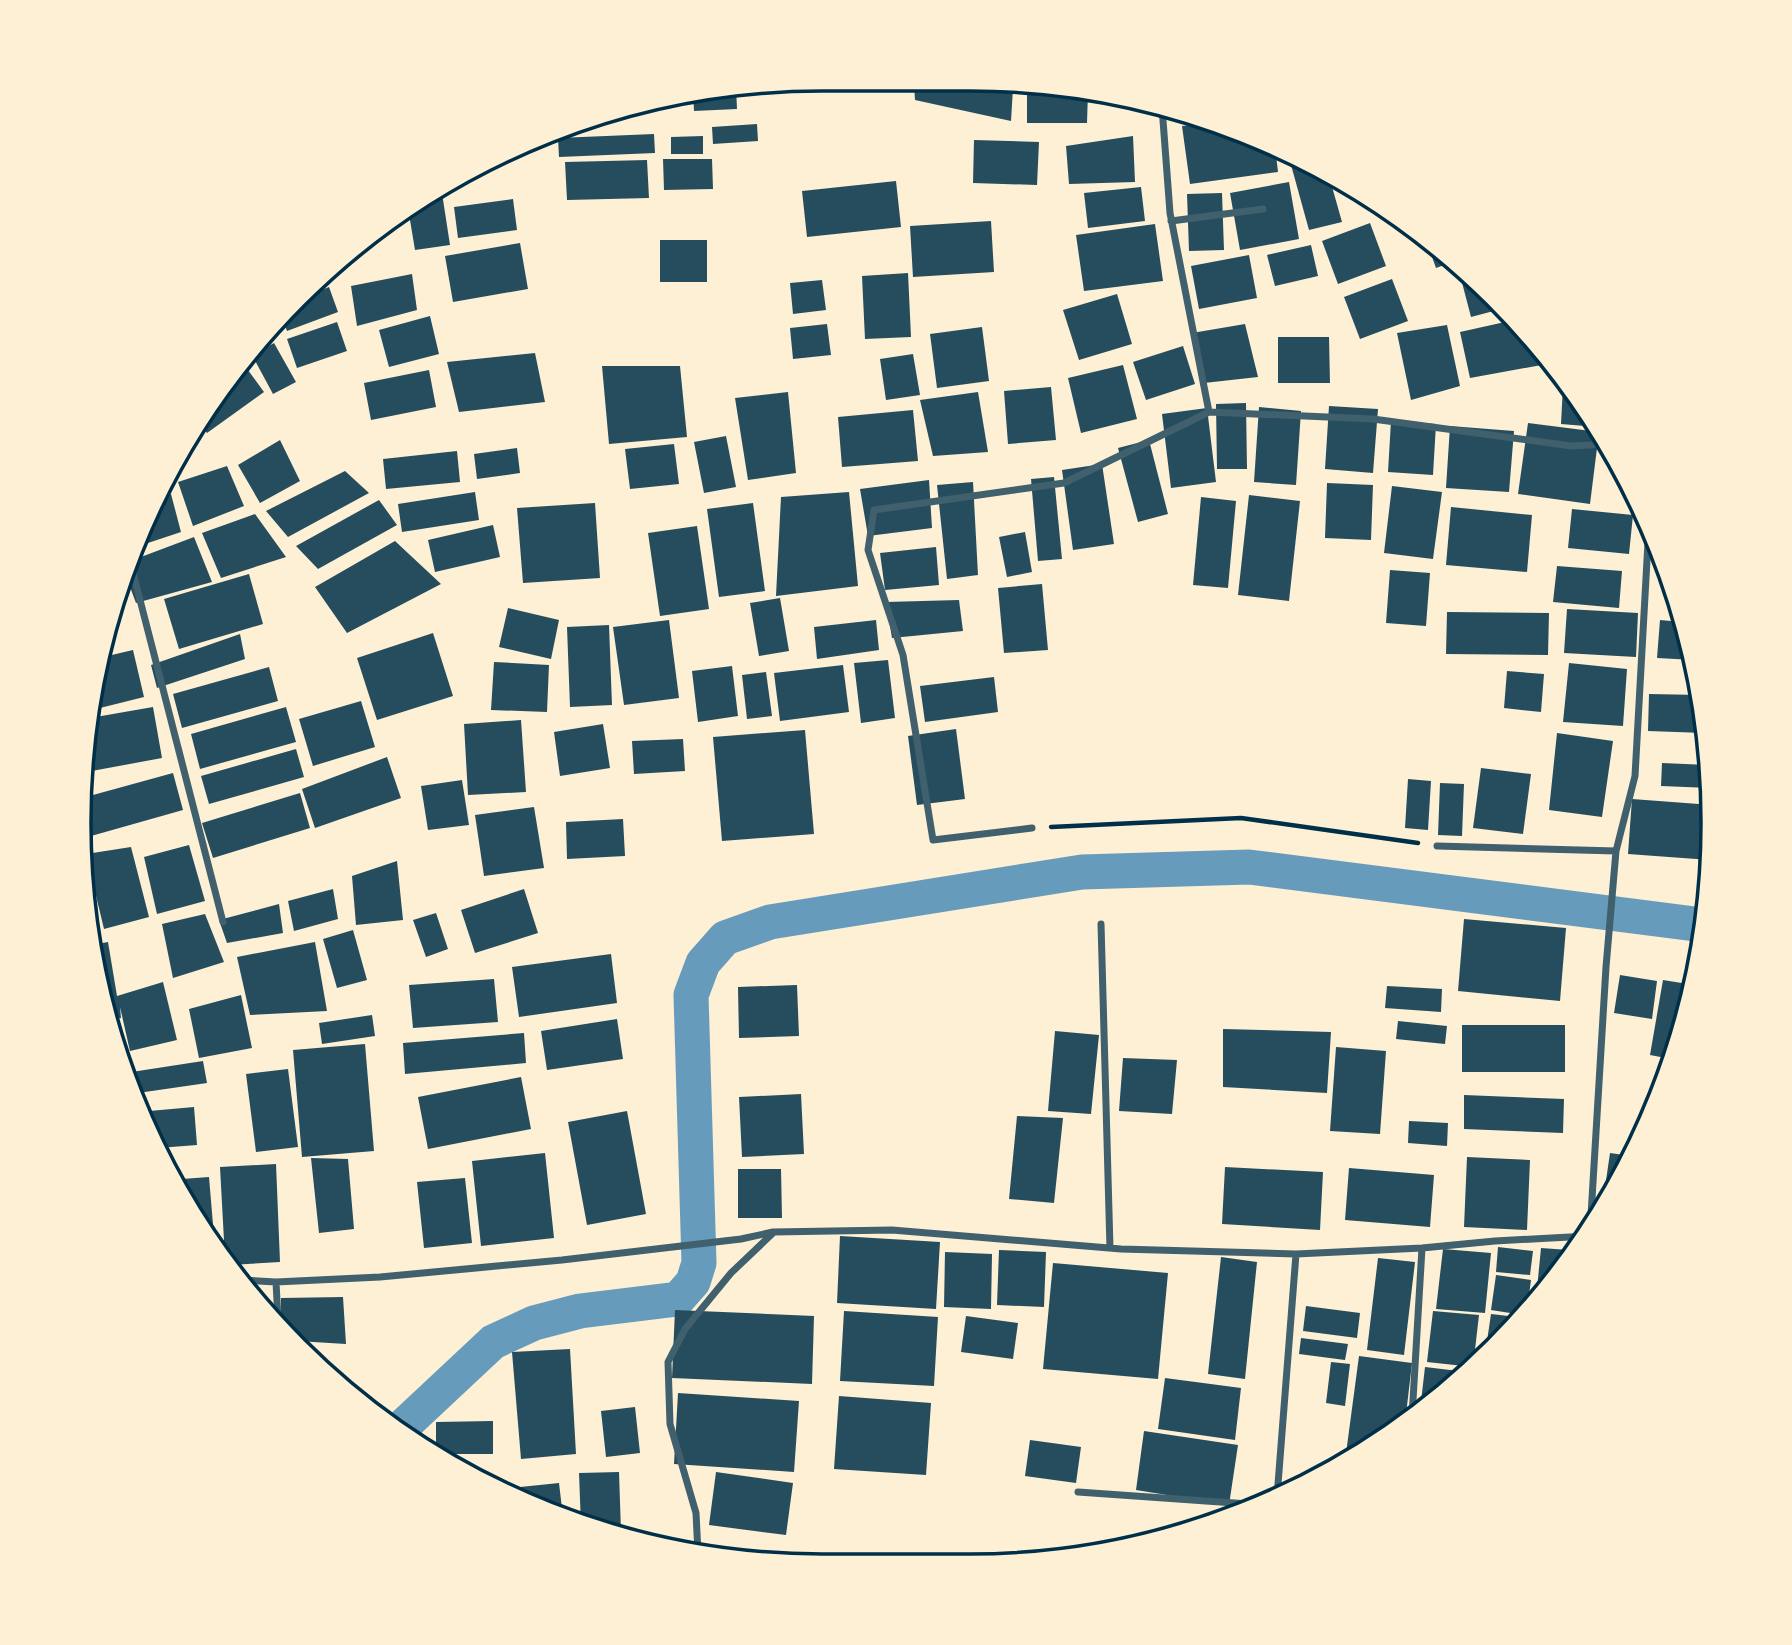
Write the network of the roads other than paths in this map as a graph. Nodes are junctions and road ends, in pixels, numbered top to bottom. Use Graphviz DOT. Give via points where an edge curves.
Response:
graph roads {
  1 [pos="1163,117"];
  2 [pos="1263,209"];
  3 [pos="1171,221"];
  4 [pos="1209,412"];
  5 [pos="1595,445"];
  6 [pos="1648,550"];
  7 [pos="134,577"];
  8 [pos="1032,828"];
  9 [pos="1437,846"];
  10 [pos="1616,851"];
  11 [pos="223,922"];
  12 [pos="1101,924"];
  13 [pos="1591,1208"];
  14 [pos="773,1232"];
  15 [pos="1574,1235"];
  16 [pos="1110,1248"];
  17 [pos="1422,1248"];
  18 [pos="1296,1254"];
  19 [pos="253,1281"];
  20 [pos="276,1282"];
  21 [pos="277,1310"];
  22 [pos="1413,1405"];
  23 [pos="1278,1486"];
  24 [pos="1078,1492"];
  25 [pos="1236,1503"];
  26 [pos="697,1543"];
  1 -- 3 [label="street"];
  2 -- 3 [label="street"];
  3 -- 4 [label="street"];
  4 -- 5 [label="street" via="1373,419 1572,446"];
  4 -- 8 [label="street" via="1064,483 874,510 868,550 903,655 933,841"];
  6 -- 10 [label="street" via="1635,776"];
  7 -- 11 [label="street"];
  9 -- 10 [label="street"];
  10 -- 13 [label="street"];
  12 -- 16 [label="street"];
  14 -- 16 [label="street" via="892,1230"];
  14 -- 20 [label="street" via="562,1260 380,1278"];
  14 -- 26 [label="street" via="731,1273 685,1329 668,1362 670,1424 696,1513"];
  15 -- 17 [label="street"];
  16 -- 18 [label="street"];
  17 -- 18 [label="street"];
  17 -- 22 [label="street"];
  18 -- 23 [label="street"];
  19 -- 20 [label="street"];
  20 -- 21 [label="street"];
  24 -- 25 [label="street"];
}
